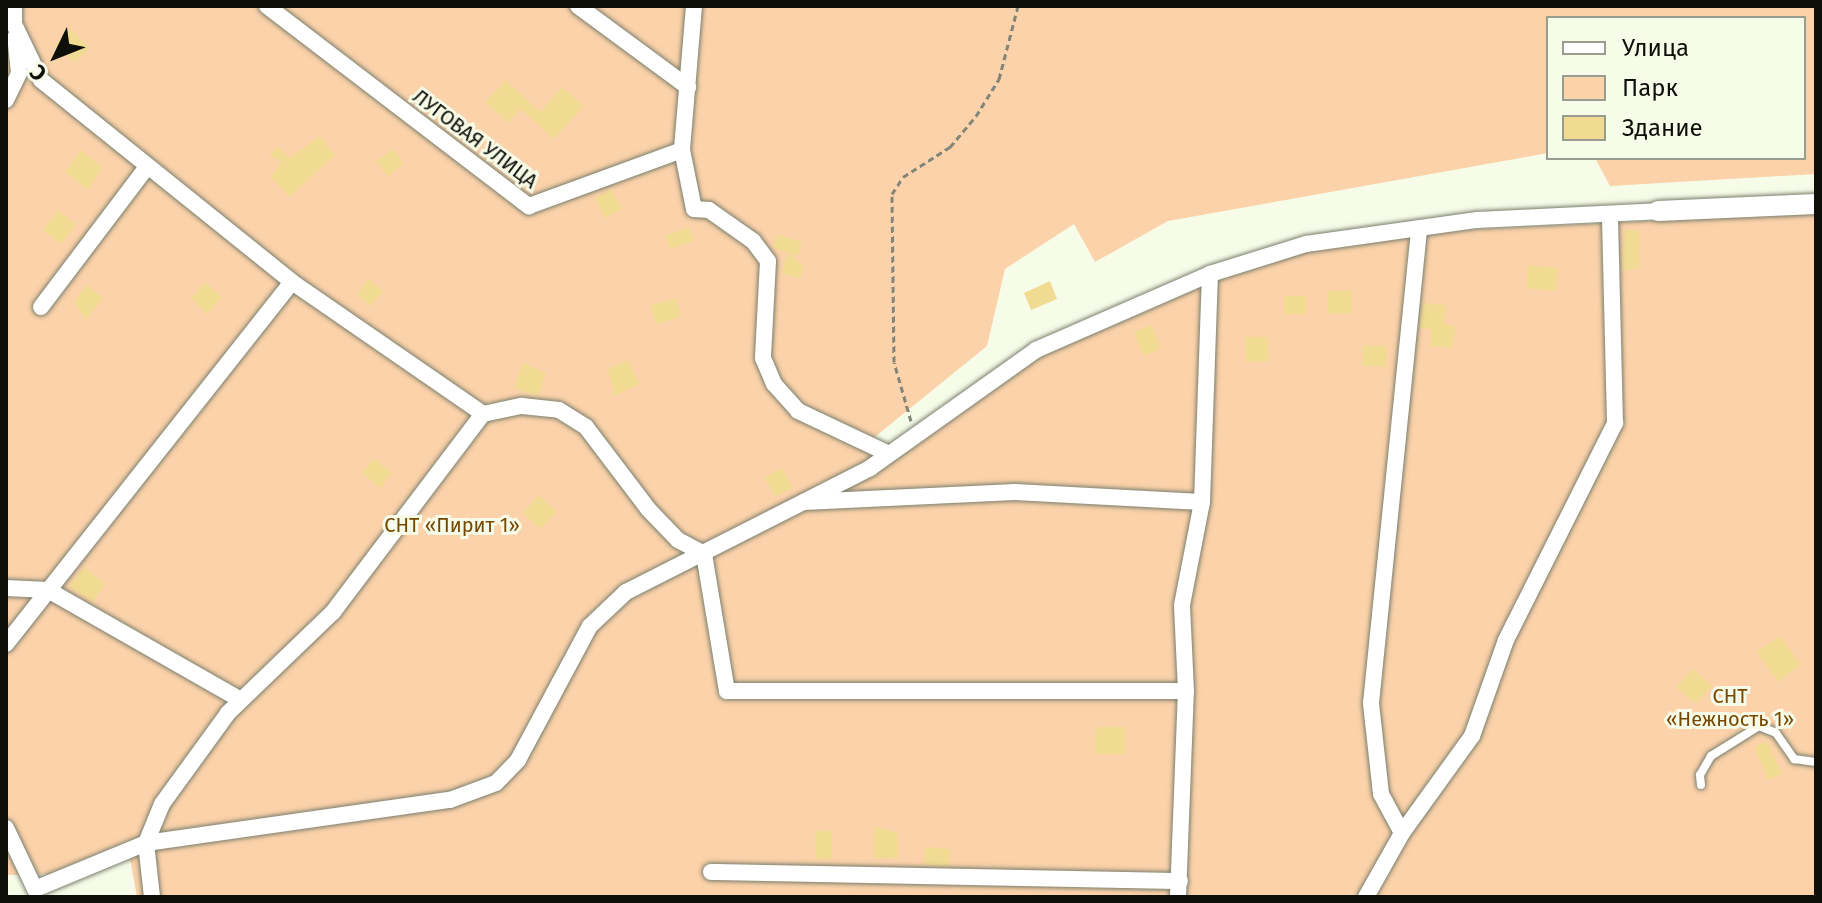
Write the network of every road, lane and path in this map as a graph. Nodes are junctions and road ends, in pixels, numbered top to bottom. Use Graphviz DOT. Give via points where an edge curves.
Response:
graph roads {
  1 [pos="14,6"];
  2 [pos="267,6"];
  3 [pos="578,6"];
  4 [pos="694,6"];
  5 [pos="1018,6"];
  6 [pos="14,24"];
  7 [pos="688,87"];
  8 [pos="6,100"];
  9 [pos="682,150"];
  10 [pos="147,167"];
  11 [pos="1816,204"];
  12 [pos="1658,211"];
  13 [pos="1610,216"];
  14 [pos="1419,228"];
  15 [pos="1210,274"];
  16 [pos="292,282"];
  17 [pos="41,307"];
  18 [pos="483,414"];
  19 [pos="918,431"];
  20 [pos="887,453"];
  21 [pos="797,502"];
  22 [pos="1202,502"];
  23 [pos="704,554"];
  24 [pos="6,588"];
  25 [pos="48,590"];
  26 [pos="6,644"];
  27 [pos="1186,691"];
  28 [pos="241,700"];
  29 [pos="1816,762"];
  30 [pos="1701,785"];
  31 [pos="6,828"];
  32 [pos="1402,833"];
  33 [pos="146,843"];
  34 [pos="711,872"];
  35 [pos="1179,889"];
  36 [pos="32,893"];
  37 [pos="152,897"];
  38 [pos="1366,897"];
  1 -- 6 [label="street"];
  2 -- 9 [label="street, ЛУГОВАЯ УЛИЦА" via="529,206"];
  3 -- 7 [label="street"];
  4 -- 7 [label="street"];
  5 -- 19 [label="path" via="999,79 976,116 950,147 903,177 888,210 894,362 908,417"];
  6 -- 8 [label="street" via="19,73"];
  6 -- 10 [label="street" via="41,80"];
  7 -- 9 [label="street"];
  9 -- 20 [label="street" via="694,209 709,210 753,241 768,261 763,358 774,384 798,411"];
  10 -- 16 [label="street"];
  10 -- 17 [label="street"];
  11 -- 12 [label="street"];
  12 -- 13 [label="street"];
  13 -- 14 [label="street" via="1552,215"];
  13 -- 32 [label="street" via="1615,423 1506,640 1472,736"];
  14 -- 15 [label="street" via="1306,244"];
  14 -- 32 [label="street" via="1371,703 1381,794"];
  15 -- 19 [label="street" via="1036,350"];
  15 -- 22 [label="street"];
  16 -- 18 [label="street"];
  16 -- 25 [label="street"];
  18 -- 23 [label="street" via="522,406 559,410 573,418 678,540"];
  18 -- 28 [label="street" via="333,612"];
  19 -- 20 [label="street"];
  20 -- 21 [label="street" via="870,468"];
  21 -- 22 [label="street" via="1015,492"];
  21 -- 23 [label="street"];
  22 -- 27 [label="street" via="1182,605"];
  23 -- 27 [label="street" via="727,691"];
  23 -- 33 [label="street" via="626,592 590,626 518,760 496,783 450,800"];
  24 -- 25 [label="street"];
  25 -- 26 [label="street"];
  25 -- 28 [label="street"];
  27 -- 35 [label="street"];
  28 -- 33 [label="street" via="162,804"];
  29 -- 30 [label="lane" via="1794,759 1776,733 1759,726 1711,756 1700,775"];
  31 -- 36 [label="street"];
  32 -- 38 [label="street"];
  33 -- 36 [label="street"];
  33 -- 37 [label="street"];
  34 -- 35 [label="street"];
}
